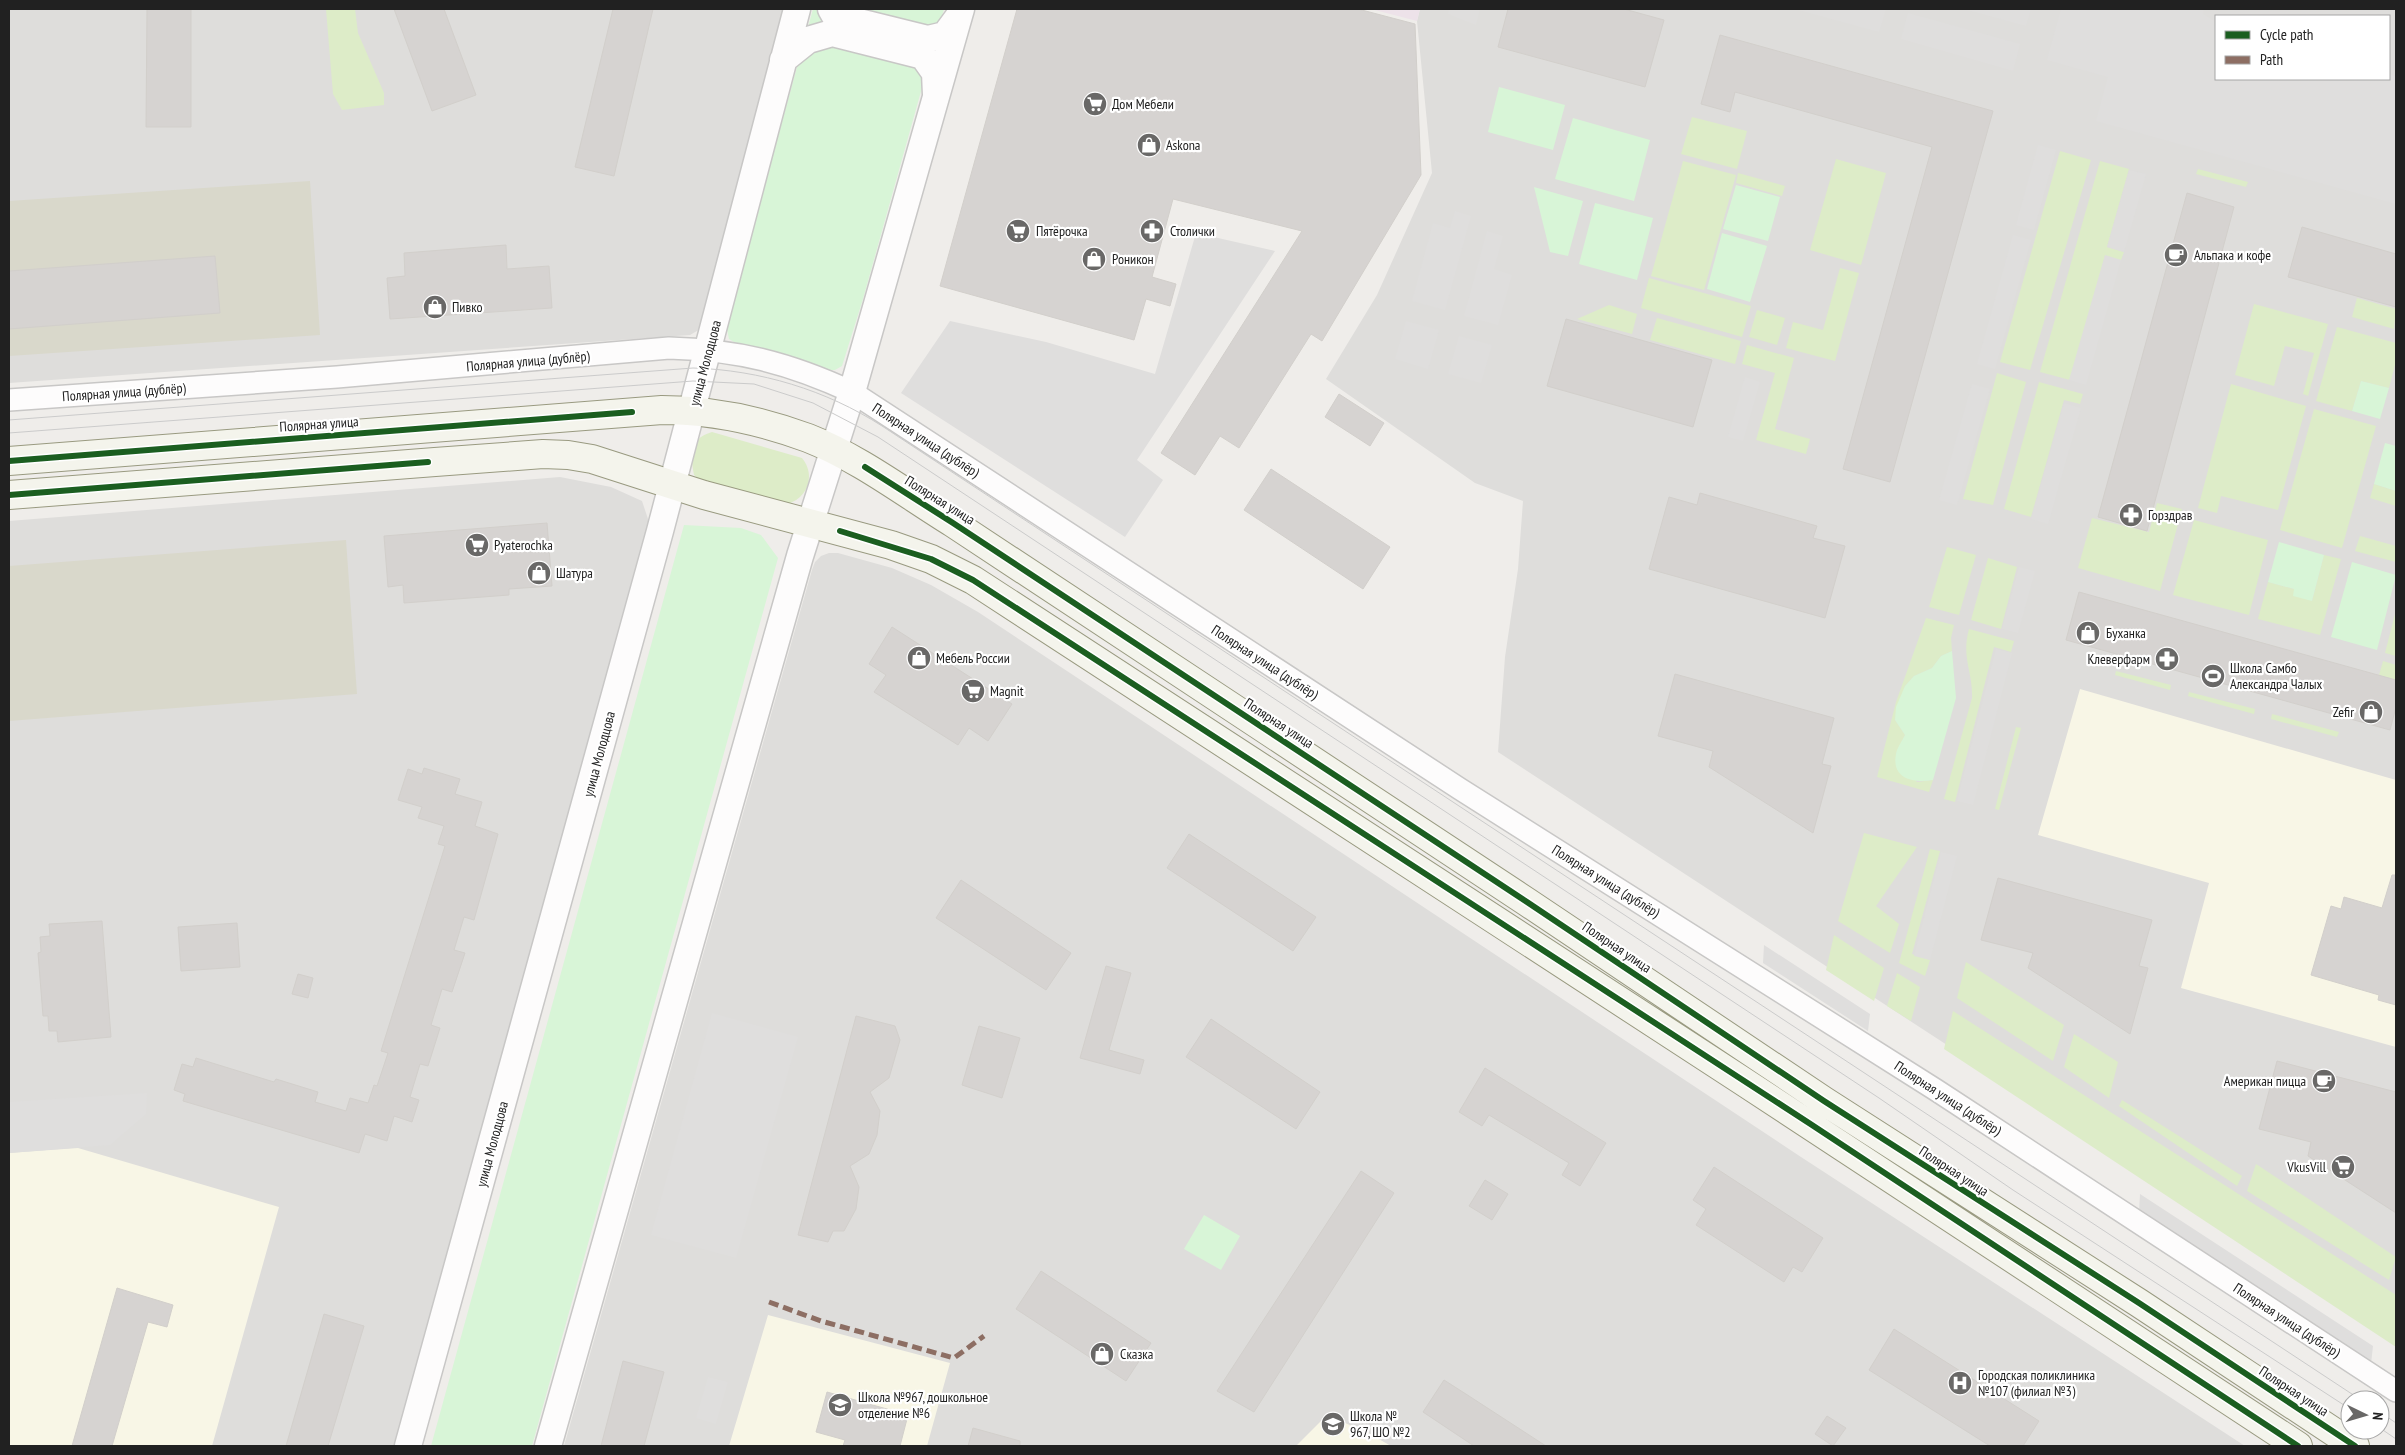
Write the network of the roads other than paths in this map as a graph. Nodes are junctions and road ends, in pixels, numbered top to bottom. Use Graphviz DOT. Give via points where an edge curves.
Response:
graph roads {
  1 [pos="797,9"];
  2 [pos="831,9"];
  3 [pos="960,12"];
  4 [pos="783,60"];
  5 [pos="936,100"];
  6 [pos="708,349"];
  7 [pos="852,392"];
  8 [pos="9,400"];
  9 [pos="692,410"];
  10 [pos="834,451"];
  11 [pos="9,461"];
  12 [pos="672,486"];
  13 [pos="9,495"];
  14 [pos="811,523"];
  15 [pos="2396,1391"];
  16 [pos="408,1446"];
  17 [pos="548,1446"];
  18 [pos="2298,1446"];
  19 [pos="2355,1446"];
  1 -- 4 [label="street, улица Молодцова"];
  2 -- 3 [label="street" via="836,16 928,39 945,35"];
  3 -- 5 [label="street"];
  4 -- 5 [label="street" via="808,40 832,33 923,56 936,73"];
  4 -- 6 [label="street, улица Молодцова"];
  5 -- 7 [label="street"];
  6 -- 7 [label="street, Полярная улица (дублёр)" via="783,364"];
  6 -- 8 [label="street, Полярная улица (дублёр)" via="669,348 347,376"];
  6 -- 9 [label="street, улица Молодцова"];
  7 -- 10 [label="street"];
  7 -- 15 [label="street, Полярная улица (дублёр)" via="1460,789 1936,1090"];
  9 -- 10 [label="main road, Полярная улица" via="724,414 799,436"];
  9 -- 11 [label="main road, Полярная улица"];
  9 -- 12 [label="street, улица Молодцова"];
  10 -- 14 [label="street"];
  10 -- 19 [label="main road, Полярная улица" via="953,523 1824,1101"];
  12 -- 13 [label="main road" via="592,459 543,454"];
  12 -- 14 [label="main road"];
  12 -- 16 [label="street, улица Молодцова"];
  14 -- 17 [label="street"];
  14 -- 18 [label="main road" via="931,559 973,580 1804,1119"];
}
